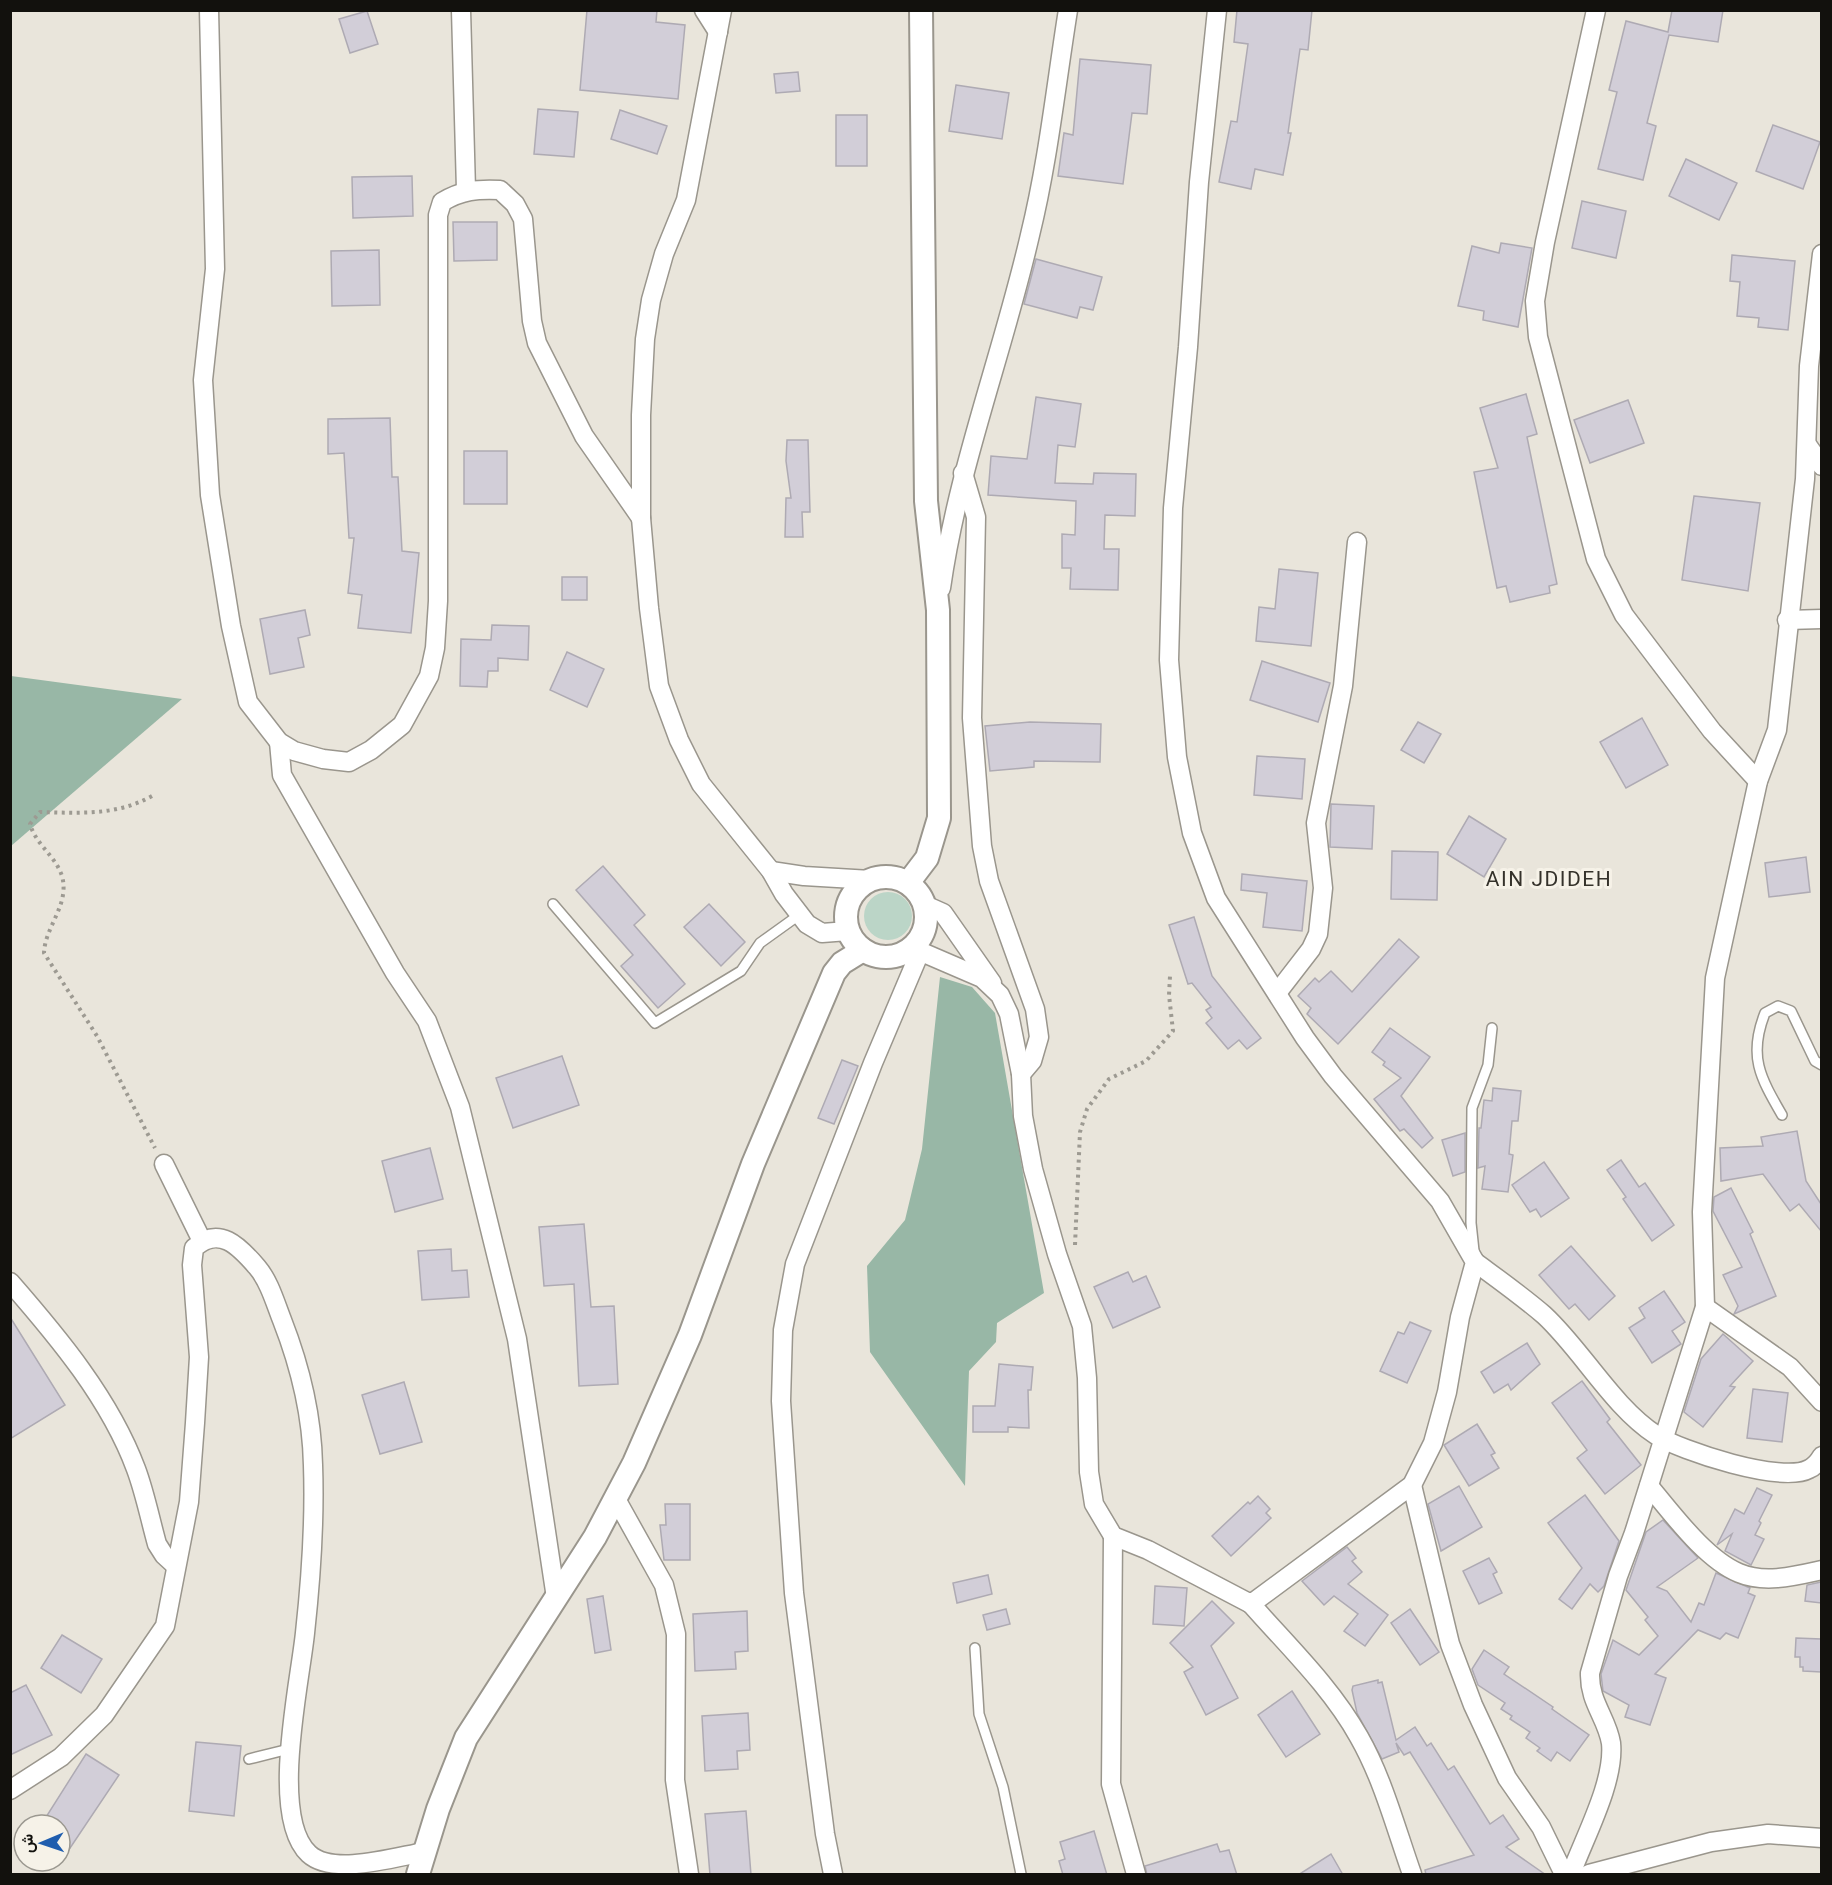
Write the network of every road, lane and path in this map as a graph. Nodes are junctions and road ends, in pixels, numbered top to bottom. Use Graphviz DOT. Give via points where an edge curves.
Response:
graph roads {
  1 [pos="209,10"];
  2 [pos="461,10"];
  3 [pos="704,10"];
  4 [pos="722,10"];
  5 [pos="921,10"];
  6 [pos="1068,10"];
  7 [pos="1217,10"];
  8 [pos="1596,10"];
  9 [pos="718,32"];
  10 [pos="466,190"];
  11 [pos="1821,254"];
  12 [pos="1808,446"];
  13 [pos="1821,466"];
  14 [pos="963,473"];
  15 [pos="640,518"];
  16 [pos="1358,542"];
  17 [pos="938,610"];
  18 [pos="1821,619"];
  19 [pos="1787,620"];
  20 [pos="279,742"];
  21 [pos="1758,781"];
  22 [pos="152,796"];
  23 [pos="771,871"];
  24 [pos="871,880"];
  25 [pos="908,883"];
  26 [pos="553,904"];
  27 [pos="925,905"];
  28 [pos="799,915"];
  29 [pos="848,931"];
  30 [pos="863,950"];
  31 [pos="915,950"];
  32 [pos="1170,976"];
  33 [pos="1277,993"];
  34 [pos="1000,995"];
  35 [pos="1492,1028"];
  36 [pos="1821,1065"];
  37 [pos="1021,1074"];
  38 [pos="1782,1115"];
  39 [pos="164,1164"];
  40 [pos="202,1241"];
  41 [pos="1475,1262"];
  42 [pos="1062,1268"];
  43 [pos="10,1282"];
  44 [pos="1705,1307"];
  45 [pos="1821,1402"];
  46 [pos="1665,1438"];
  47 [pos="1821,1456"];
  48 [pos="1412,1485"];
  49 [pos="1648,1486"];
  50 [pos="616,1499"];
  51 [pos="1113,1536"];
  52 [pos="176,1566"];
  53 [pos="1821,1570"];
  54 [pos="556,1598"];
  55 [pos="1251,1604"];
  56 [pos="975,1648"];
  57 [pos="289,1749"];
  58 [pos="249,1759"];
  59 [pos="10,1790"];
  60 [pos="1821,1838"];
  61 [pos="424,1852"];
  62 [pos="418,1875"];
  63 [pos="689,1875"];
  64 [pos="833,1875"];
  65 [pos="1021,1875"];
  66 [pos="1136,1875"];
  67 [pos="1412,1875"];
  68 [pos="1564,1875"];
  69 [pos="1571,1875"];
  70 [pos="1589,1875"];
  1 -- 20 [label="street" via="215,269 202,380 210,495 248,702"];
  2 -- 10 [label="street"];
  3 -- 9 [label="street"];
  4 -- 9 [label="street"];
  5 -- 17 [label="street" via="926,501"];
  6 -- 14 [label="street" via="1031,234"];
  7 -- 33 [label="street" via="1173,508 1169,660 1177,757 1192,833 1216,898"];
  8 -- 21 [label="street" via="1543,254 1535,301 1538,338 1596,559 1624,615 1712,731"];
  9 -- 15 [label="street" via="686,201 664,254 651,300 641,415"];
  10 -- 15 [label="street" via="500,190 515,204 523,219 537,343 584,436"];
  10 -- 20 [label="street" via="442,202 438,215 438,601 429,676 402,724 371,750 349,762 294,751"];
  11 -- 12 [label="street" via="1809,366"];
  12 -- 13 [label="street"];
  12 -- 19 [label="street"];
  14 -- 17 [label="street" via="949,533"];
  14 -- 37 [label="street" via="976,517 972,718 982,846 989,881 1035,1009 1039,1036 1032,1061"];
  15 -- 23 [label="street" via="659,686 679,740 701,784"];
  16 -- 33 [label="street" via="1343,686 1316,823 1323,888 1318,934"];
  17 -- 25 [label="street" via="939,818 927,858"];
  18 -- 19 [label="street"];
  19 -- 21 [label="street" via="1777,730"];
  20 -- 54 [label="street" via="282,776 395,973 427,1021 460,1107 517,1340"];
  21 -- 44 [label="street" via="1715,978 1702,1212"];
  22 -- 39 [label="path" via="112,811 40,812 30,824 34,838 62,877 64,895 45,940 44,953 97,1036"];
  23 -- 24 [label="street"];
  23 -- 28 [label="street"];
  24 -- 25 [label="street" via="889,878"];
  24 -- 29 [label="street" via="852,896"];
  25 -- 27 [label="street"];
  26 -- 28 [label="lane" via="655,1023 741,971 760,943"];
  27 -- 31 [label="street" via="924,933"];
  27 -- 34 [label="street" via="943,913"];
  28 -- 29 [label="street" via="822,933"];
  29 -- 30 [label="street"];
  30 -- 31 [label="street" via="874,956 892,957"];
  30 -- 50 [label="street" via="842,963 822,996 753,1164 690,1335"];
  31 -- 34 [label="street" via="982,978"];
  31 -- 64 [label="street" via="795,1264 783,1330 781,1401 794,1593"];
  32 -- 42 [label="path" via="1173,1031 1146,1061 1109,1079 1087,1109 1080,1132 1075,1247"];
  33 -- 41 [label="street" via="1333,1076 1440,1201"];
  34 -- 37 [label="street" via="1009,1014"];
  35 -- 41 [label="lane" via="1488,1065 1472,1108 1471,1223"];
  36 -- 38 [label="lane" via="1815,1061 1791,1011 1778,1006 1765,1013 1757,1034 1757,1060 1764,1083"];
  37 -- 42 [label="street" via="1023,1116 1033,1169"];
  39 -- 40 [label="street"];
  40 -- 52 [label="street" via="194,1248 192,1265 198,1326 195,1423 189,1502"];
  40 -- 57 [label="street" via="232,1241 260,1271 286,1332 307,1405 314,1466 312,1549"];
  41 -- 46 [label="street" via="1544,1316 1628,1409"];
  41 -- 48 [label="street" via="1433,1443"];
  42 -- 51 [label="street" via="1082,1326 1094,1504"];
  43 -- 52 [label="street" via="57,1335 114,1422 136,1468 157,1544"];
  44 -- 45 [label="street" via="1790,1367"];
  44 -- 46 [label="street" via="1671,1408"];
  46 -- 47 [label="street" via="1722,1461 1756,1469 1795,1473 1809,1469"];
  46 -- 49 [label="street"];
  48 -- 55 [label="street"];
  48 -- 68 [label="street" via="1449,1644 1507,1778 1541,1827"];
  49 -- 53 [label="street" via="1704,1547 1739,1573 1768,1579"];
  49 -- 69 [label="street" via="1590,1673 1590,1687 1611,1743 1610,1769"];
  50 -- 54 [label="street"];
  50 -- 63 [label="street" via="664,1585 676,1634 675,1780"];
  51 -- 55 [label="street"];
  51 -- 66 [label="street" via="1111,1784"];
  52 -- 59 [label="street" via="165,1626 104,1715 61,1757"];
  54 -- 61 [label="street" via="466,1738"];
  55 -- 67 [label="street" via="1328,1692 1359,1738 1381,1784"];
  56 -- 65 [label="lane" via="979,1714 1002,1787"];
  57 -- 58 [label="lane"];
  57 -- 61 [label="street" via="290,1805 297,1837 309,1854 322,1862 338,1864"];
  60 -- 70 [label="street" via="1768,1834 1711,1842"];
  61 -- 62 [label="street"];
}
